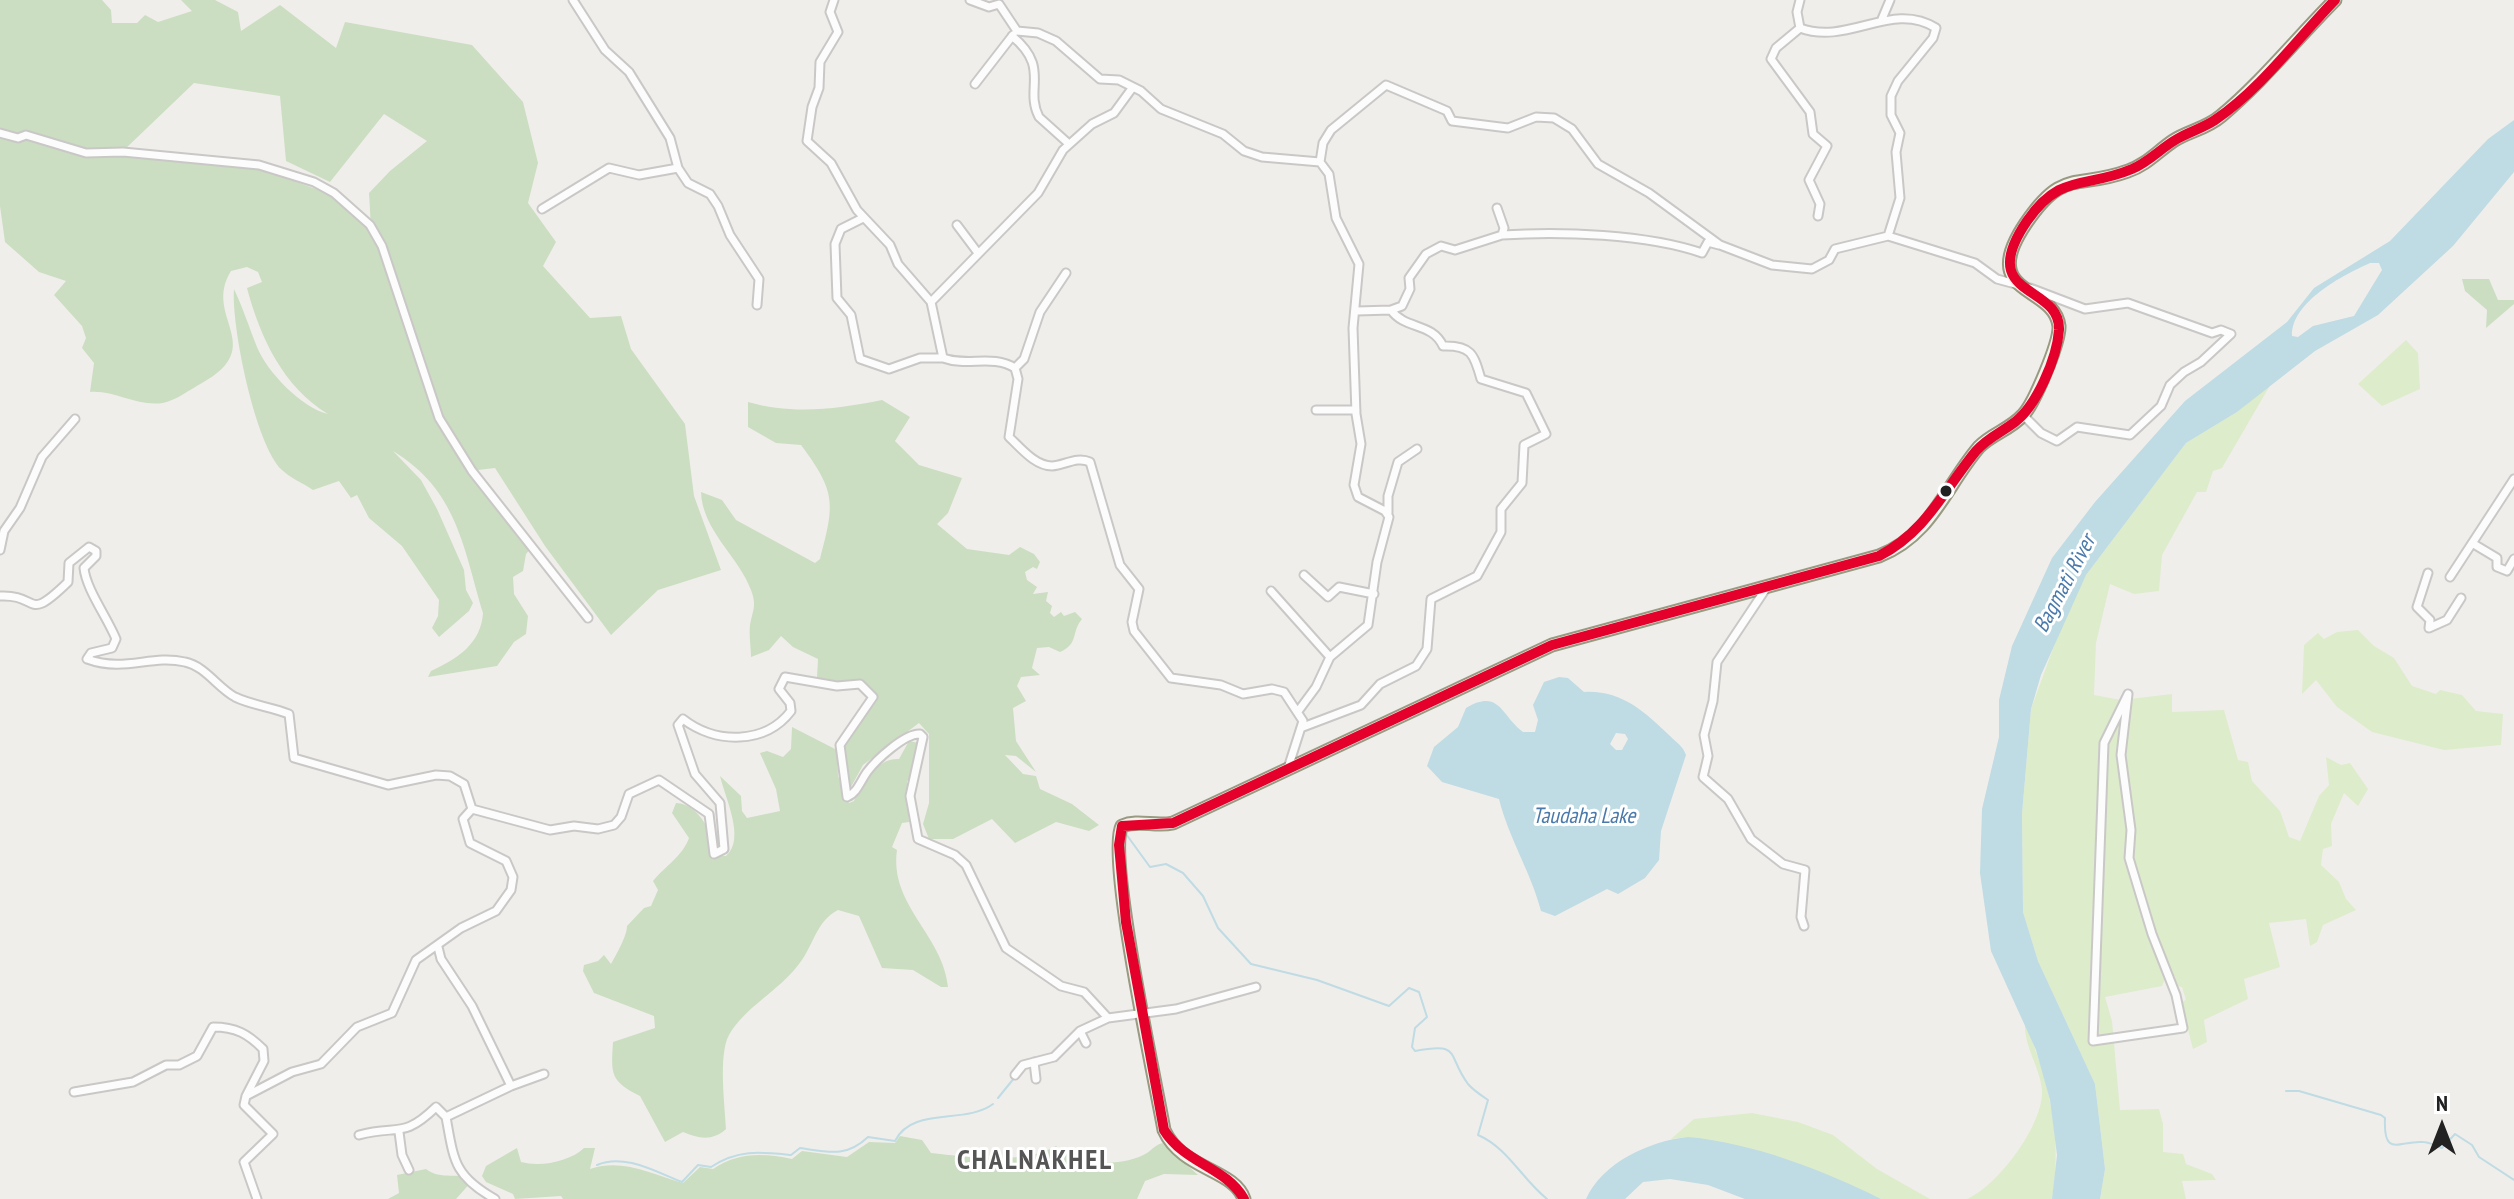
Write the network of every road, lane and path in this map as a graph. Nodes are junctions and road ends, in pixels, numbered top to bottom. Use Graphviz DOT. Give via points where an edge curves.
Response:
graph roads {
  1 [pos="573,0"];
  2 [pos="834,0"];
  3 [pos="970,0"];
  4 [pos="1800,0"];
  5 [pos="1890,0"];
  6 [pos="2335,0"];
  7 [pos="999,2"];
  8 [pos="1882,19"];
  9 [pos="1800,28"];
  10 [pos="1015,33"];
  11 [pos="975,84"];
  12 [pos="1133,87"];
  13 [pos="0,133"];
  14 [pos="1069,144"];
  15 [pos="1320,162"];
  16 [pos="678,168"];
  17 [pos="1497,208"];
  18 [pos="542,209"];
  19 [pos="1818,216"];
  20 [pos="863,218"];
  21 [pos="957,225"];
  22 [pos="1502,235"];
  23 [pos="1888,236"];
  24 [pos="1720,245"];
  25 [pos="978,253"];
  26 [pos="1066,273"];
  27 [pos="2022,288"];
  28 [pos="931,302"];
  29 [pos="757,305"];
  30 [pos="1391,310"];
  31 [pos="1357,311"];
  32 [pos="943,358"];
  33 [pos="1015,368"];
  34 [pos="1316,410"];
  35 [pos="1356,410"];
  36 [pos="2023,415"];
  37 [pos="75,419"];
  38 [pos="1417,449"];
  39 [pos="2514,479"];
  40 [pos="1388,513"];
  41 [pos="2472,543"];
  42 [pos="0,550"];
  43 [pos="2514,559"];
  44 [pos="2428,573"];
  45 [pos="1304,575"];
  46 [pos="2450,577"];
  47 [pos="1767,587"];
  48 [pos="1271,591"];
  49 [pos="1374,594"];
  50 [pos="0,596"];
  51 [pos="2461,598"];
  52 [pos="588,618"];
  53 [pos="1330,657"];
  54 [pos="2128,694"];
  55 [pos="1299,710"];
  56 [pos="1303,727"];
  57 [pos="1288,771"];
  58 [pos="472,809"];
  59 [pos="1804,926"];
  60 [pos="438,947"];
  61 [pos="1256,987"];
  62 [pos="1142,1013"];
  63 [pos="1108,1018"];
  64 [pos="1034,1065"];
  65 [pos="544,1074"];
  66 [pos="1015,1075"];
  67 [pos="1036,1079"];
  68 [pos="511,1086"];
  69 [pos="74,1092"];
  70 [pos="246,1096"];
  71 [pos="446,1117"];
  72 [pos="399,1132"];
  73 [pos="359,1135"];
  74 [pos="409,1170"];
  75 [pos="257,1199"];
  76 [pos="495,1199"];
  77 [pos="1244,1199"];
  1 -- 16 [label="street" via="605,50 629,72 670,138"];
  2 -- 20 [label="street" via="830,12 838,32 820,62 807,141 831,163"];
  3 -- 7 [label="street" via="989,7"];
  4 -- 9 [label="street"];
  5 -- 8 [label="street"];
  6 -- 27 [label="main road" via="2220,117 2126,173 2054,189 2013,245 2010,265"];
  7 -- 10 [label="street"];
  8 -- 9 [label="street" via="1846,32"];
  8 -- 23 [label="street" via="1916,20 1936,28 1891,96 1891,115 1900,133 1900,198"];
  9 -- 19 [label="street" via="1771,59 1810,112 1813,134 1827,146 1809,180 1820,204"];
  10 -- 11 [label="street"];
  10 -- 12 [label="street" via="1038,33 1056,41 1100,79"];
  10 -- 14 [label="street" via="1029,52 1039,117"];
  12 -- 14 [label="street" via="1114,113"];
  12 -- 15 [label="street" via="1161,109 1223,134 1244,151"];
  13 -- 52 [label="street" via="86,153 259,165 334,193 370,225 382,246 439,418 452,442"];
  14 -- 25 [label="street" via="1038,193"];
  15 -- 24 [label="street" via="1331,130 1382,85 1447,111 1461,124 1474,121 1508,128 1536,117 1554,118 1572,129 1598,164 1649,193"];
  15 -- 31 [label="street" via="1329,174 1336,218 1359,264"];
  16 -- 18 [label="street" via="639,175 609,168"];
  16 -- 29 [label="street" via="718,206 759,279"];
  17 -- 22 [label="street"];
  20 -- 28 [label="street"];
  20 -- 32 [label="street" via="841,229 835,257 837,298 851,315 860,359 889,369 920,358"];
  21 -- 25 [label="street"];
  22 -- 24 [label="street" via="1578,234 1668,243 1702,253 1708,242"];
  22 -- 30 [label="street" via="1455,250 1441,246 1426,254 1409,278 1402,306"];
  23 -- 24 [label="street" via="1835,249 1829,260 1812,269 1772,265"];
  23 -- 27 [label="street" via="1975,263"];
  25 -- 28 [label="street"];
  26 -- 33 [label="street" via="1040,312 1024,359"];
  27 -- 36 [label="main road" via="2049,309 2059,329"];
  27 -- 36 [label="street" via="2085,309 2128,303 2212,333 2231,334 2170,385 2161,406 2130,435 2077,427 2057,441"];
  28 -- 32 [label="street"];
  30 -- 31 [label="street"];
  30 -- 56 [label="street" via="1405,323 1426,327 1443,346 1463,345 1473,352 1481,379 1526,393 1546,434 1524,445 1522,483 1501,509 1501,532 1474,581 1431,599 1422,658 1380,684 1361,705"];
  31 -- 35 [label="street"];
  32 -- 33 [label="street" via="958,363 998,360"];
  33 -- 55 [label="street" via="1009,437 1040,463 1090,462 1120,565 1139,589 1132,622 1138,639 1171,678 1221,685 1243,694 1276,689"];
  34 -- 35 [label="street"];
  35 -- 40 [label="street" via="1361,444 1356,491"];
  36 -- 47 [label="main road" via="1980,447 1944,501 1904,545"];
  37 -- 42 [label="street" via="42,457 4,531"];
  38 -- 40 [label="street" via="1398,462"];
  39 -- 41 [label="street"];
  40 -- 49 [label="street"];
  41 -- 43 [label="street" via="2507,571"];
  41 -- 46 [label="street"];
  44 -- 51 [label="street" via="2417,607 2430,620 2429,628 2447,620"];
  45 -- 49 [label="street" via="1328,597 1339,587"];
  47 -- 57 [label="main road" via="1552,645"];
  47 -- 59 [label="street" via="1717,662 1704,735 1708,756 1703,777 1728,799 1751,839 1783,864 1805,870"];
  48 -- 53 [label="street"];
  49 -- 53 [label="street" via="1368,625"];
  50 -- 58 [label="street" via="36,606 47,603 68,582 69,563 89,547 96,556 84,568 85,582 116,639 112,648 87,659 119,666 152,660 189,663 236,698 289,714 294,758 388,785 450,776 464,784"];
  53 -- 55 [label="street"];
  54 -- 54 [label="street" via="2121,755 2131,830 2129,858 2183,1028 2093,1041 2104,743"];
  55 -- 56 [label="street"];
  56 -- 57 [label="street"];
  57 -- 62 [label="main road" via="1173,823 1126,823 1119,831 1125,921"];
  58 -- 60 [label="street" via="463,819 466,836 475,847 506,861 513,884 496,911 461,928"];
  58 -- 63 [label="street" via="550,830 605,829 621,817 629,794 659,780 709,814 711,852 721,853 720,803 695,774 678,725 683,719 709,735 757,735 776,728 791,711 779,689 785,677 837,686 860,684 873,697 840,745 847,797 868,771 909,736 920,734 910,796 918,839 966,865 1006,948 1061,986 1084,992"];
  60 -- 68 [label="street"];
  60 -- 70 [label="street" via="411,967 392,1013 357,1027 321,1064 292,1072"];
  61 -- 62 [label="street"];
  62 -- 63 [label="street"];
  62 -- 77 [label="main road" via="1168,1138 1188,1160 1231,1181"];
  63 -- 64 [label="street"];
  64 -- 66 [label="street" via="1023,1065"];
  64 -- 67 [label="street"];
  65 -- 68 [label="street"];
  68 -- 71 [label="street"];
  69 -- 70 [label="street" via="133,1082 166,1065 179,1065 197,1056 213,1027 230,1027 263,1049 264,1061"];
  70 -- 75 [label="street" via="244,1105 273,1134 244,1162"];
  71 -- 72 [label="street" via="436,1107 421,1123"];
  71 -- 76 [label="street" via="458,1171"];
  72 -- 73 [label="street"];
  72 -- 74 [label="street"];
}
